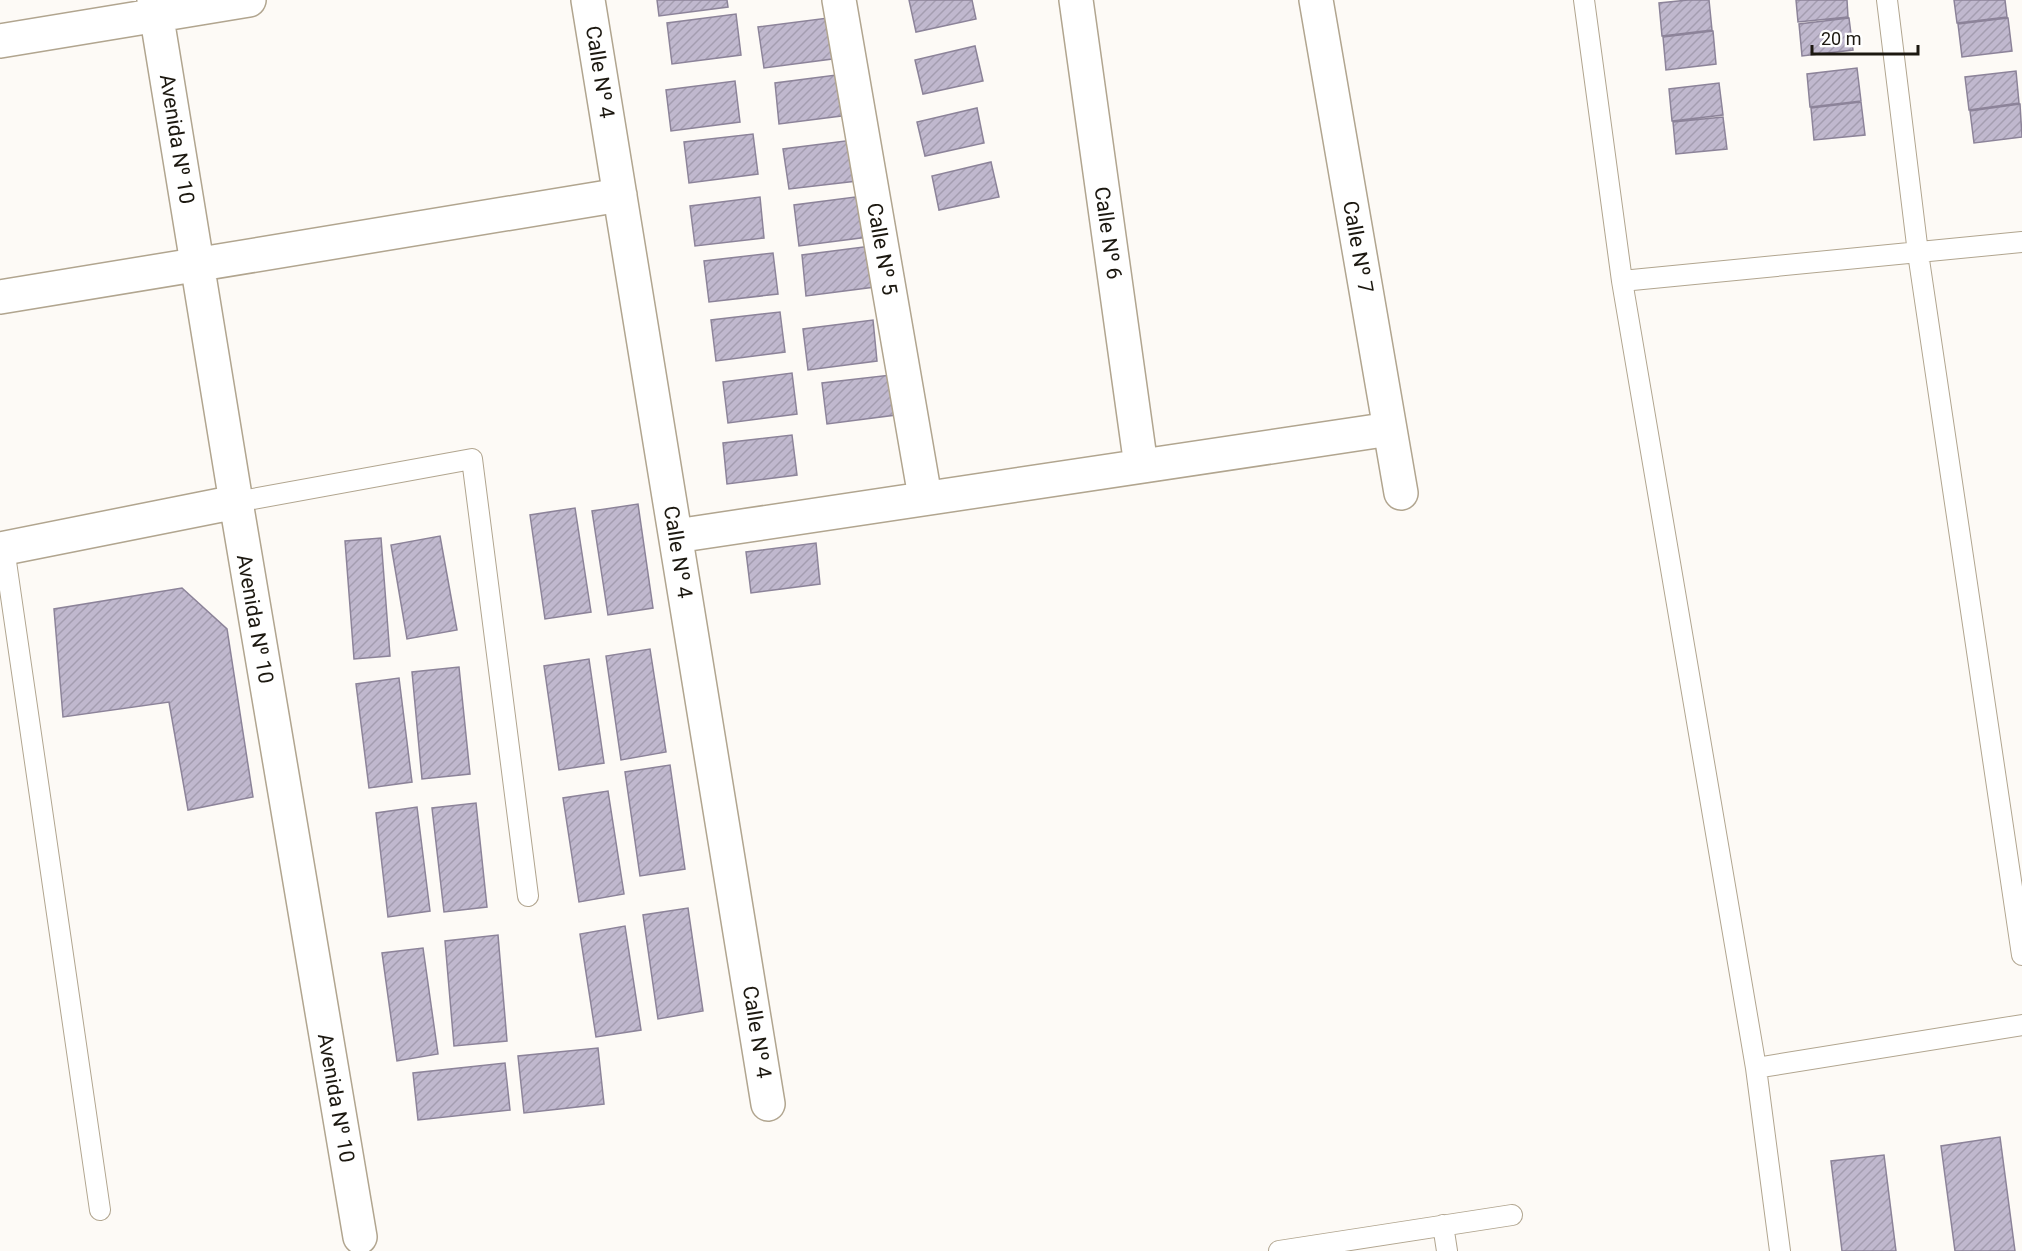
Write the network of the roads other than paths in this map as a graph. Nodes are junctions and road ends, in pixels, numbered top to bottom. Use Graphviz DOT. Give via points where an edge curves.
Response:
graph roads {
  1 [pos="249,0"];
  2 [pos="588,0"];
  3 [pos="839,0"];
  4 [pos="1076,0"];
  5 [pos="1316,0"];
  6 [pos="1584,0"];
  7 [pos="1887,0"];
  8 [pos="156,8"];
  9 [pos="0,41"];
  10 [pos="620,195"];
  11 [pos="2022,242"];
  12 [pos="1918,253"];
  13 [pos="198,263"];
  14 [pos="1622,281"];
  15 [pos="0,297"];
  16 [pos="1390,429"];
  17 [pos="1141,466"];
  18 [pos="1401,493"];
  19 [pos="925,498"];
  20 [pos="236,502"];
  21 [pos="676,536"];
  22 [pos="2,548"];
  23 [pos="528,896"];
  24 [pos="2022,955"];
  25 [pos="2022,1025"];
  26 [pos="1756,1068"];
  27 [pos="768,1104"];
  28 [pos="100,1210"];
  29 [pos="1512,1215"];
  30 [pos="1443,1225"];
  31 [pos="361,1244"];
  32 [pos="1279,1251"];
  33 [pos="1447,1251"];
  34 [pos="1780,1251"];
  1 -- 8 [label="street"];
  2 -- 10 [label="street, Calle Nº 4"];
  3 -- 19 [label="street, Calle Nº 5"];
  4 -- 17 [label="street, Calle Nº 6"];
  5 -- 16 [label="street, Calle Nº 7"];
  6 -- 14 [label="lane"];
  7 -- 12 [label="lane"];
  8 -- 9 [label="street"];
  8 -- 13 [label="street, Avenida N⁰ 10"];
  10 -- 13 [label="street"];
  10 -- 21 [label="street, Calle Nº 4"];
  11 -- 12 [label="lane"];
  12 -- 14 [label="lane"];
  12 -- 24 [label="lane"];
  13 -- 15 [label="street"];
  13 -- 20 [label="street, Avenida N⁰ 10"];
  14 -- 26 [label="lane"];
  16 -- 17 [label="street"];
  16 -- 18 [label="street, Calle Nº 7"];
  17 -- 19 [label="street"];
  19 -- 21 [label="street"];
  20 -- 22 [label="street"];
  20 -- 23 [label="lane" via="472,459"];
  20 -- 31 [label="street, Avenida N⁰ 10"];
  21 -- 27 [label="street, Calle Nº 4"];
  22 -- 28 [label="lane"];
  25 -- 26 [label="lane"];
  26 -- 34 [label="lane"];
  29 -- 30 [label="lane"];
  30 -- 32 [label="lane"];
  30 -- 33 [label="lane"];
}
